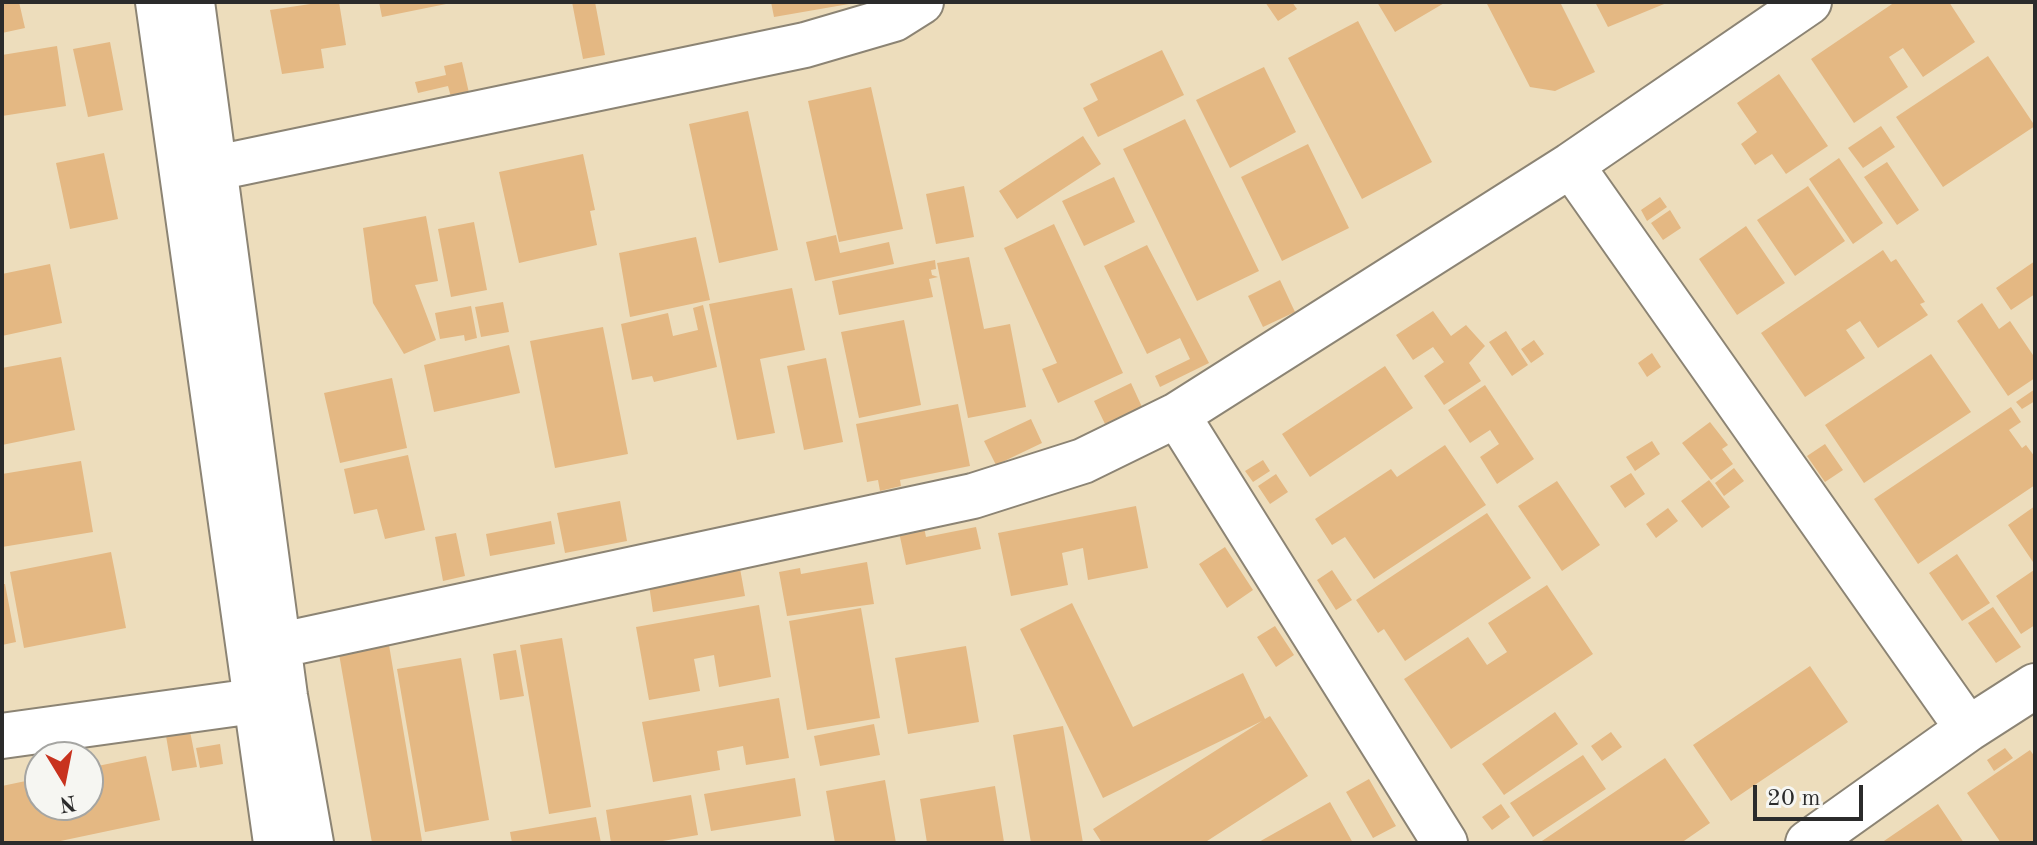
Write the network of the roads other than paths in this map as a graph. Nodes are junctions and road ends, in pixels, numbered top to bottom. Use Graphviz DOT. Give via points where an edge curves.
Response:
graph roads {
  1 [pos="158,2"];
  2 [pos="192,2"];
  3 [pos="921,2"];
  4 [pos="1809,2"];
  5 [pos="1571,165"];
  6 [pos="216,168"];
  7 [pos="1177,415"];
  8 [pos="281,645"];
  9 [pos="2035,686"];
  10 [pos="254,701"];
  11 [pos="1968,729"];
  12 [pos="2,736"];
  13 [pos="276,843"];
  14 [pos="311,843"];
  15 [pos="1445,843"];
  16 [pos="1808,843"];
  1 -- 10 [label="street"];
  2 -- 6 [label="street"];
  3 -- 6 [label="street" via="894,19 805,45"];
  4 -- 5 [label="street"];
  5 -- 7 [label="street"];
  5 -- 11 [label="street"];
  6 -- 8 [label="street"];
  7 -- 8 [label="street" via="1083,461 973,496"];
  7 -- 15 [label="street"];
  8 -- 14 [label="street"];
  9 -- 11 [label="street"];
  10 -- 12 [label="street"];
  10 -- 13 [label="street"];
  11 -- 16 [label="street"];
}
